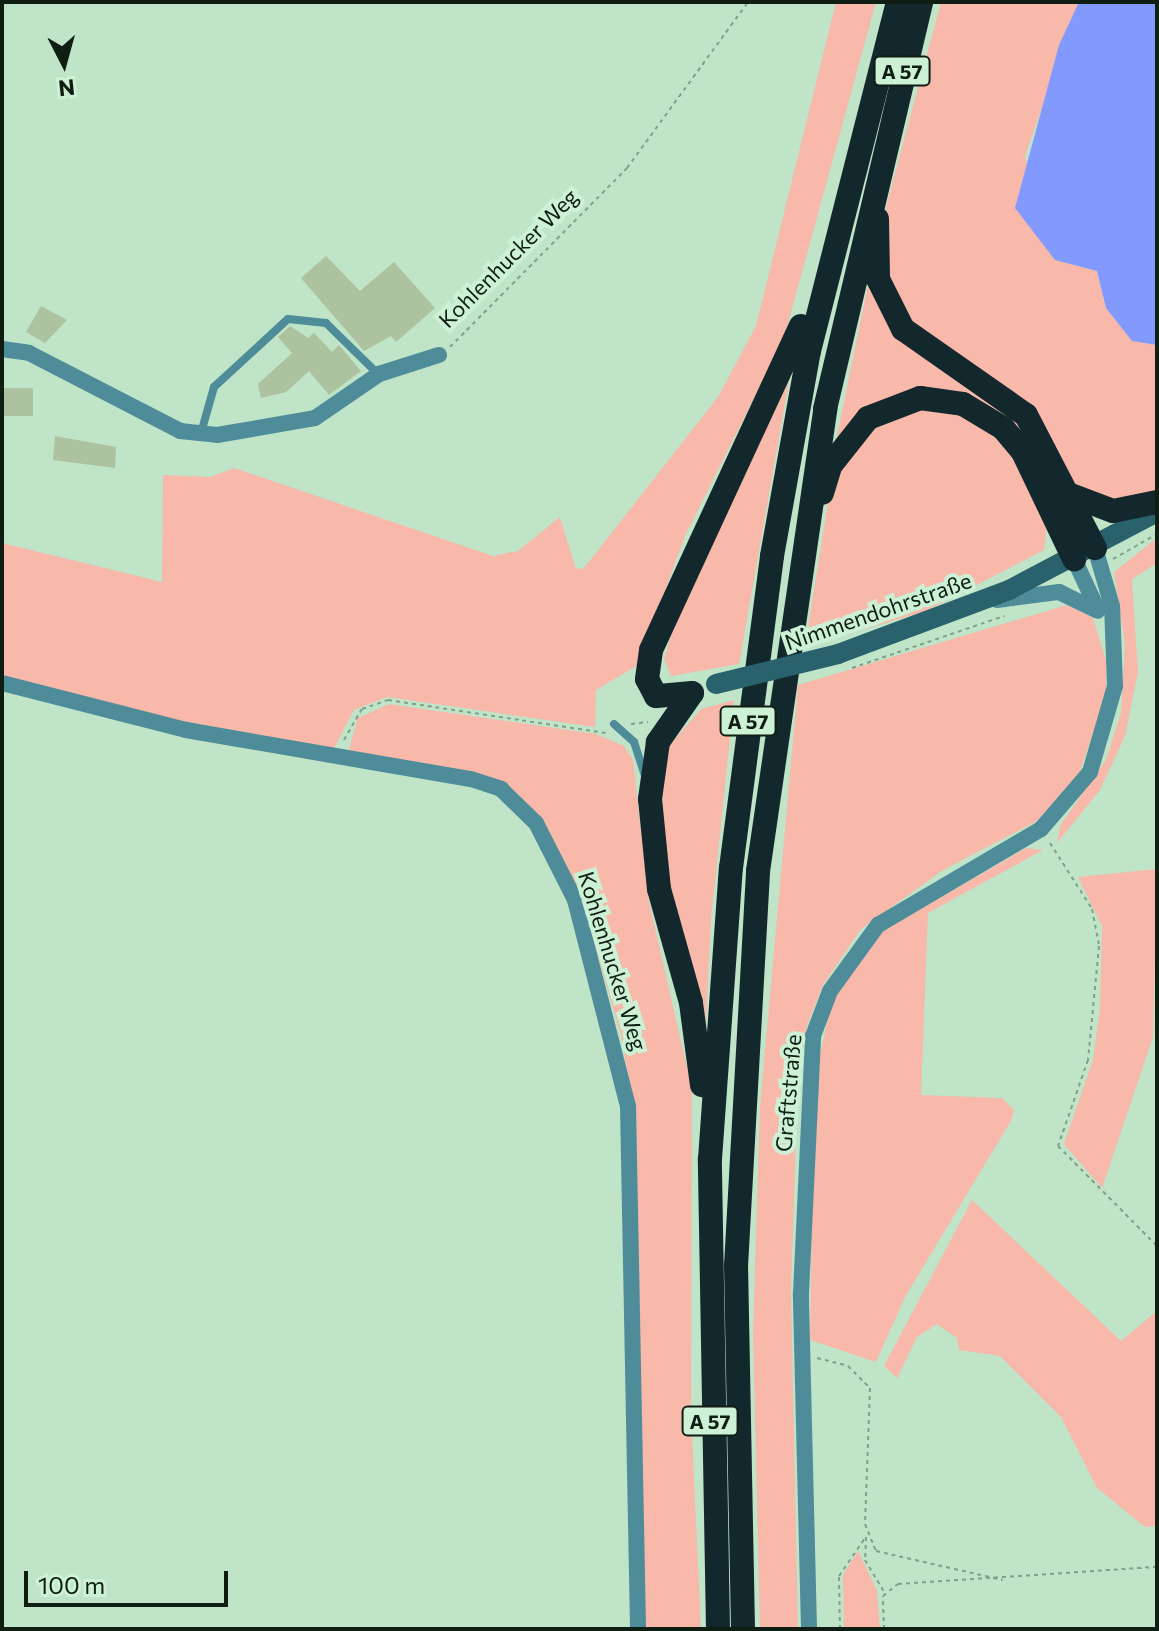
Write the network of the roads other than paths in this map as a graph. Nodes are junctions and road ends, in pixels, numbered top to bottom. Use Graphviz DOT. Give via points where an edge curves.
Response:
graph roads {
  1 [pos="898,2"];
  2 [pos="921,2"];
  3 [pos="884,140"];
  4 [pos="836,230"];
  5 [pos="2,349"];
  6 [pos="439,355"];
  7 [pos="379,374"];
  8 [pos="201,434"];
  9 [pos="1068,494"];
  10 [pos="1157,502"];
  11 [pos="1157,512"];
  12 [pos="1084,553"];
  13 [pos="796,571"];
  14 [pos="980,603"];
  15 [pos="1098,611"];
  16 [pos="1115,648"];
  17 [pos="2,683"];
  18 [pos="692,693"];
  19 [pos="614,724"];
  20 [pos="650,799"];
  21 [pos="710,1218"];
  22 [pos="638,1629"];
  23 [pos="718,1629"];
  24 [pos="743,1629"];
  25 [pos="809,1629"];
  1 -- 4 [label="highway, A 57"];
  2 -- 3 [label="highway, A 57"];
  3 -- 9 [label="highway" via="875,261 887,304 920,346 1026,415"];
  3 -- 13 [label="highway, A 57"];
  4 -- 18 [label="highway" via="785,370 707,517 651,650 647,679 656,696"];
  4 -- 21 [label="highway, A 57" via="749,719 719,1020"];
  5 -- 8 [label="street" via="29,353"];
  6 -- 7 [label="street, Kohlenhucker Weg"];
  7 -- 8 [label="street, Kohlenhucker Weg" via="305,421"];
  7 -- 8 [label="lane" via="326,323 288,319 214,387"];
  9 -- 10 [label="highway" via="1113,511"];
  9 -- 12 [label="highway"];
  11 -- 12 [label="street, Nimmendohrstraße"];
  12 -- 13 [label="highway" via="1003,428 963,404 920,398 886,407 849,435 830,466"];
  12 -- 14 [label="street, Nimmendohrstraße"];
  12 -- 15 [label="street, Graftstraße"];
  12 -- 16 [label="street, Graftstraße"];
  13 -- 24 [label="highway, A 57" via="758,871 739,1145"];
  14 -- 15 [label="street" via="1059,592"];
  14 -- 18 [label="street, Nimmendohrstraße, bridge" via="838,654"];
  15 -- 16 [label="street, Graftstraße"];
  16 -- 25 [label="street, Graftstraße" via="1112,712 1098,756 1068,804 1041,829 898,910 862,943 830,991 807,1077 801,1358"];
  17 -- 22 [label="street, Kohlenhucker Weg" via="186,730 501,789 536,823 575,900 619,1051 631,1134"];
  18 -- 20 [label="highway" via="658,742"];
  19 -- 20 [label="lane" via="639,754"];
  20 -- 21 [label="highway" via="659,889 700,1045"];
  21 -- 23 [label="highway, A 57"];
}
